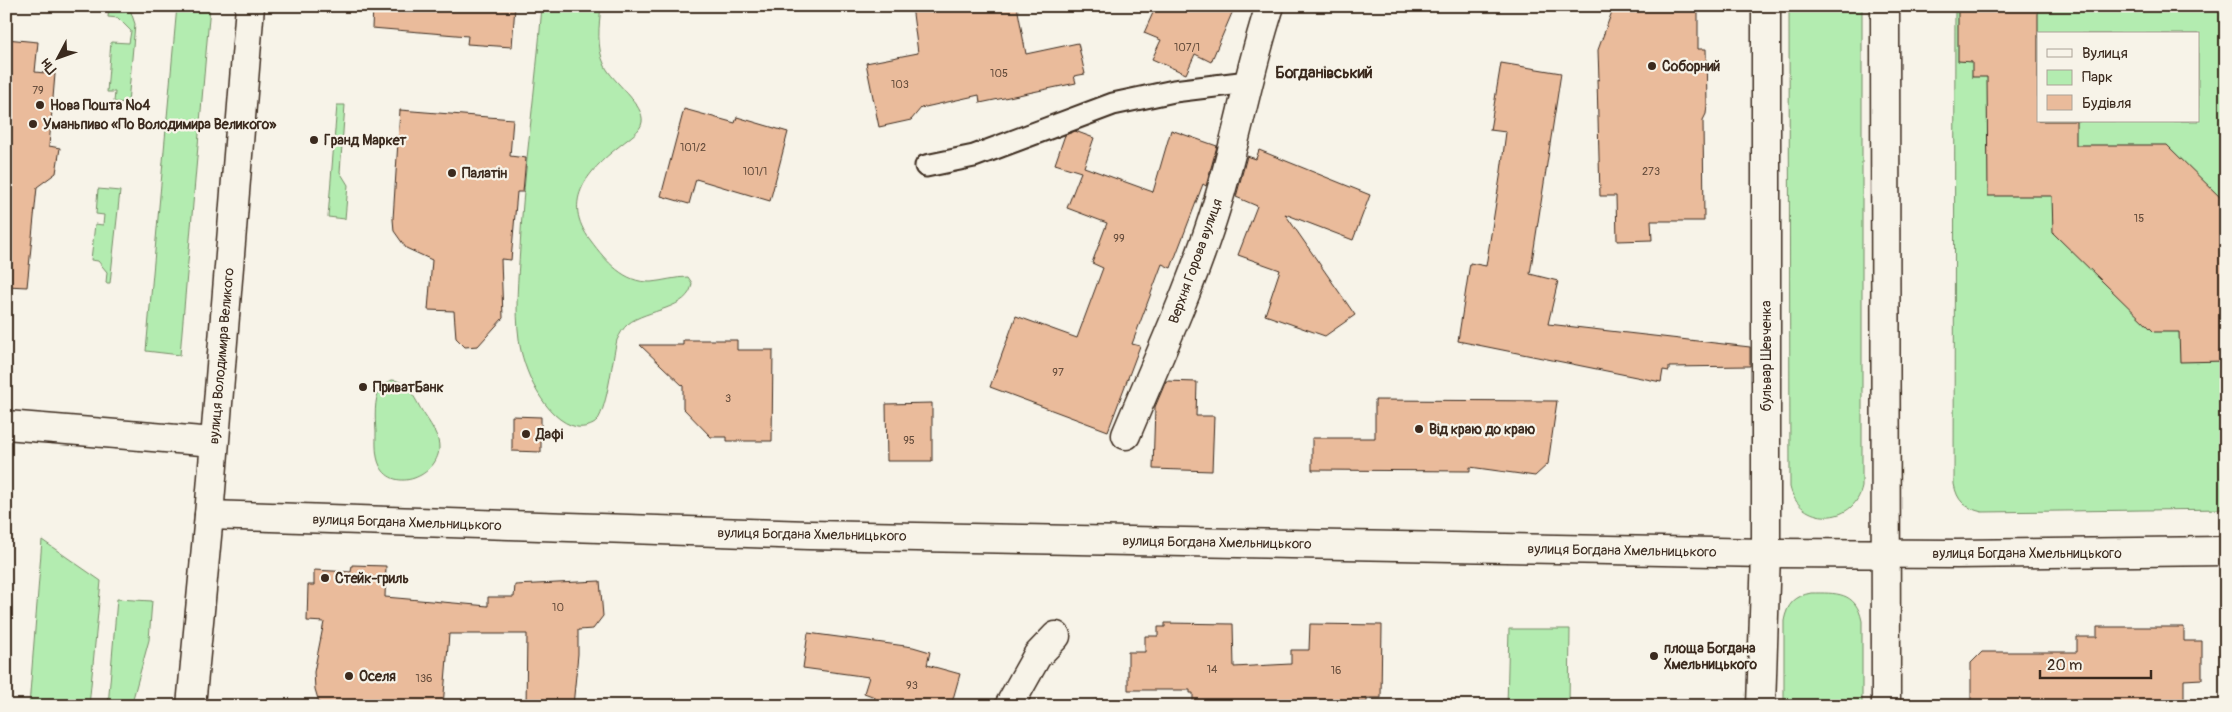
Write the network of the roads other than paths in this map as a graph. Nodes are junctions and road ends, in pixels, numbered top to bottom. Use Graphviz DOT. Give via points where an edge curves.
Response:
graph roads {
  1 [pos="250,6"];
  2 [pos="1270,6"];
  3 [pos="1766,6"];
  4 [pos="1885,6"];
  5 [pos="1248,82"];
  6 [pos="926,166"];
  7 [pos="6,425"];
  8 [pos="1126,435"];
  9 [pos="214,442"];
  10 [pos="209,516"];
  11 [pos="2226,551"];
  12 [pos="1766,553"];
  13 [pos="1886,553"];
  14 [pos="1056,636"];
  15 [pos="191,706"];
  16 [pos="1009,706"];
  17 [pos="1761,706"];
  18 [pos="1886,706"];
  1 -- 9 [label="street, вулиця Володимира Великого"];
  2 -- 5 [label="street, Верхня Горова вулиця"];
  3 -- 12 [label="street, бульвар Шевченка"];
  4 -- 13 [label="street"];
  5 -- 6 [label="lane" via="1174,91 1113,104 974,156"];
  5 -- 8 [label="street, Верхня Горова вулиця" via="1234,149 1207,237"];
  7 -- 9 [label="street"];
  9 -- 10 [label="street, вулиця Володимира Великого"];
  10 -- 12 [label="street, вулиця Богдана Хмельницького" via="809,535"];
  10 -- 15 [label="street, вулиця Володимира Великого"];
  11 -- 13 [label="street, вулиця Богдана Хмельницького"];
  12 -- 13 [label="street, вулиця Богдана Хмельницького"];
  12 -- 17 [label="street, бульвар Шевченка"];
  13 -- 18 [label="street"];
  14 -- 16 [label="street" via="1037,656"];
}
